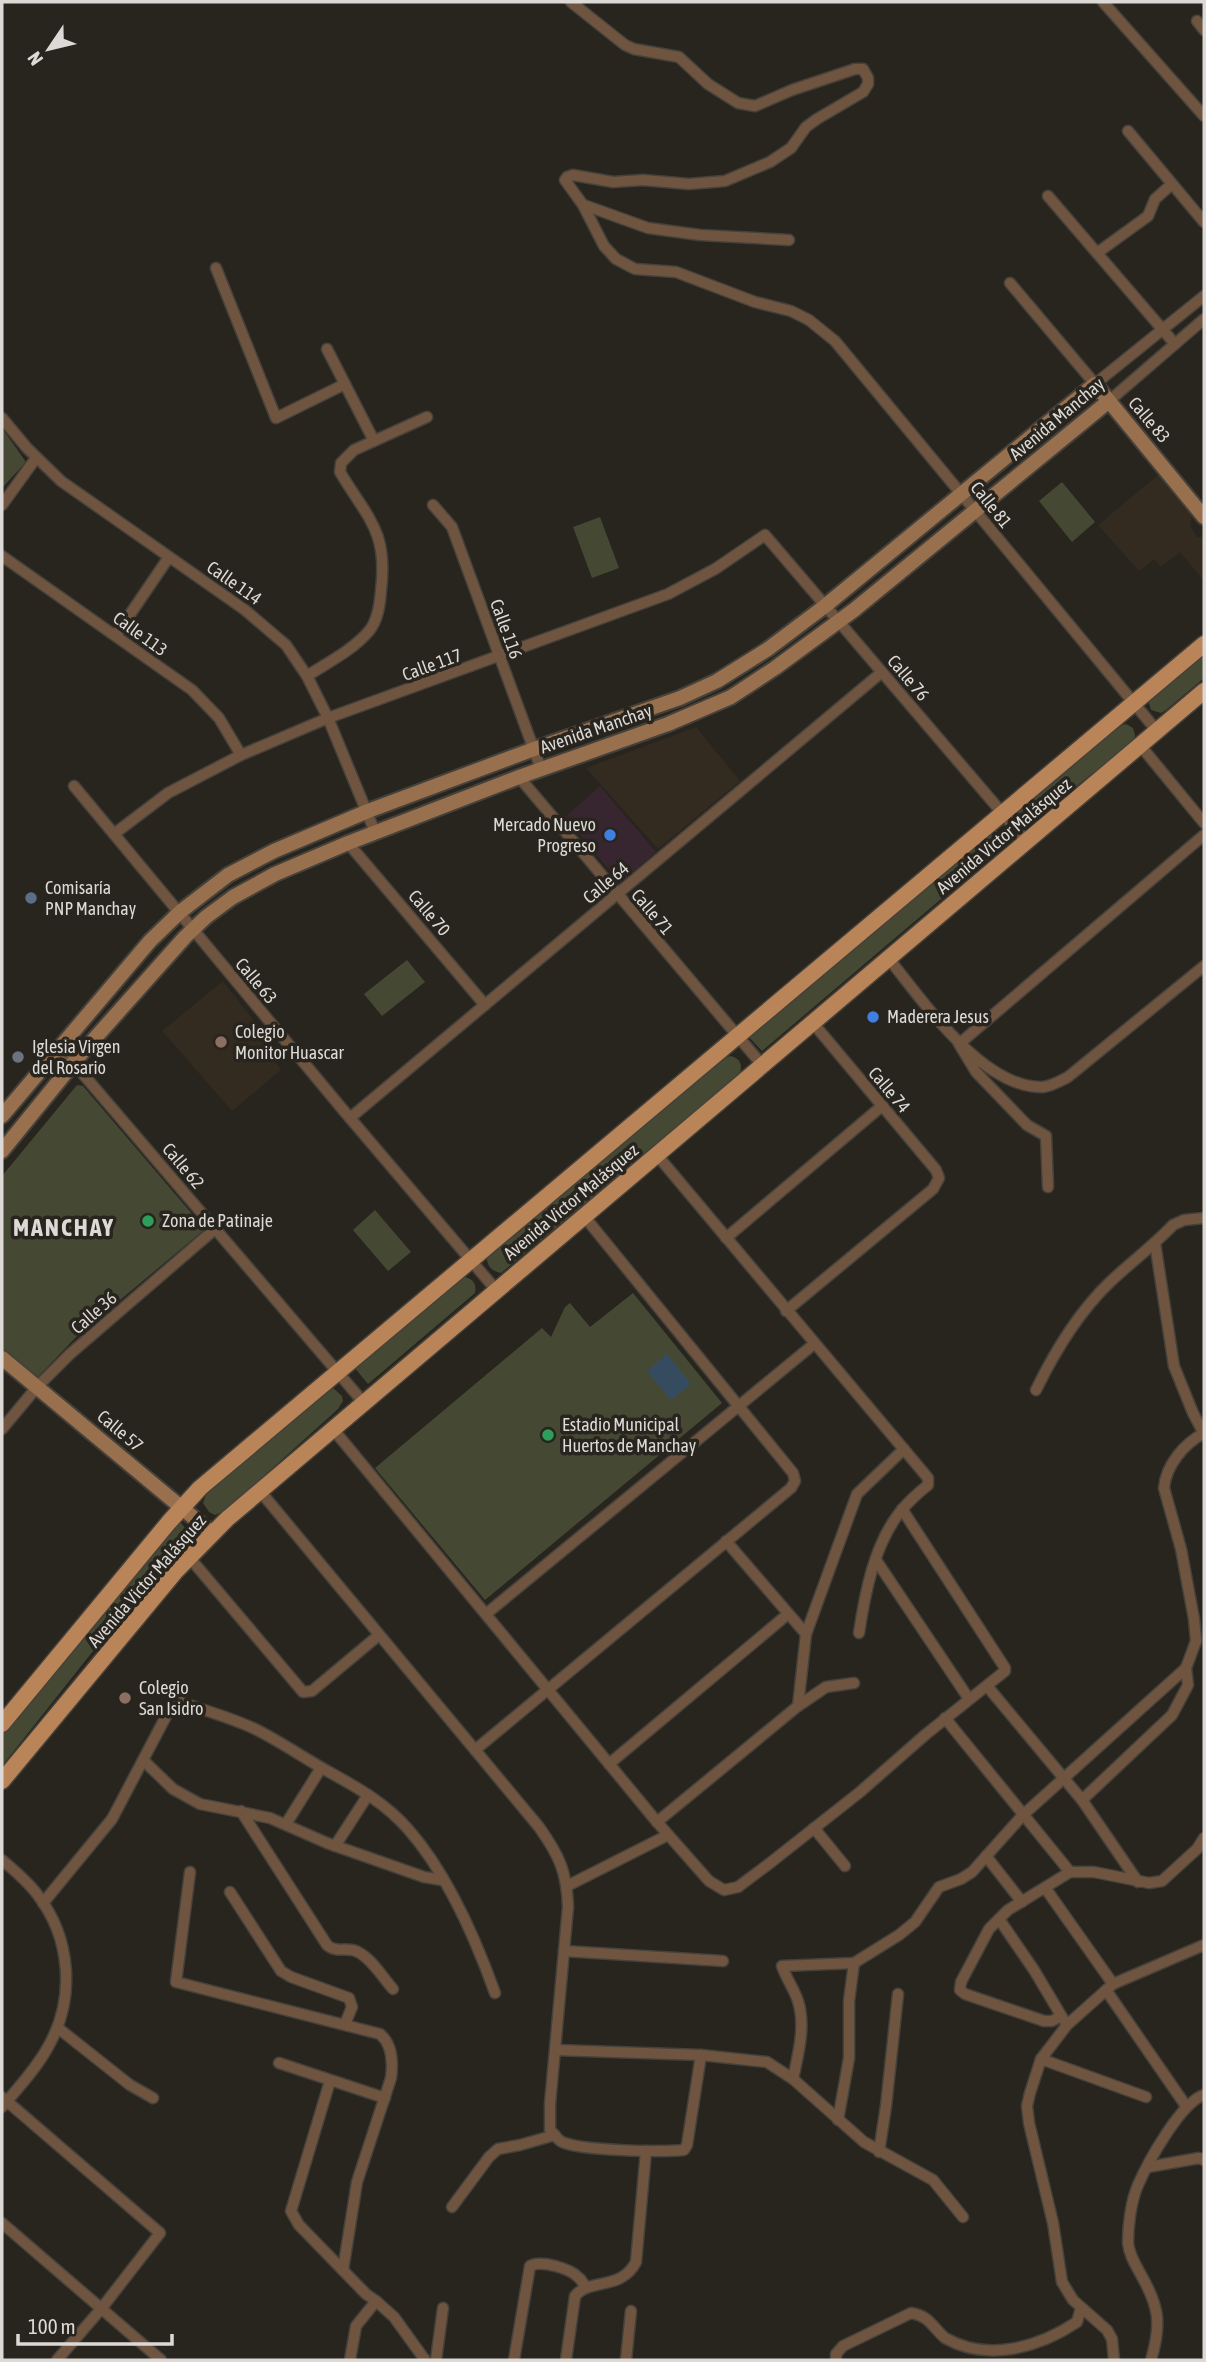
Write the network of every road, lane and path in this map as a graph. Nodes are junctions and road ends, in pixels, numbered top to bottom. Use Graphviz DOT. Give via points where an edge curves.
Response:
graph roads {
  1 [pos="571,2"];
  2 [pos="1103,2"];
  3 [pos="1197,21"];
  4 [pos="1204,30"];
  5 [pos="1202,110"];
  6 [pos="1128,131"];
  7 [pos="1172,184"];
  8 [pos="1048,195"];
  9 [pos="583,205"];
  10 [pos="1204,222"];
  11 [pos="789,240"];
  12 [pos="1097,253"];
  13 [pos="216,268"];
  14 [pos="1010,283"];
  15 [pos="1204,296"];
  16 [pos="1204,319"];
  17 [pos="1163,331"];
  18 [pos="1175,344"];
  19 [pos="327,349"];
  20 [pos="345,384"];
  21 [pos="1095,384"];
  22 [pos="1109,401"];
  23 [pos="427,417"];
  24 [pos="2,418"];
  25 [pos="374,441"];
  26 [pos="36,458"];
  27 [pos="962,494"];
  28 [pos="2,505"];
  29 [pos="433,505"];
  30 [pos="976,511"];
  31 [pos="1204,517"];
  32 [pos="765,535"];
  33 [pos="2,556"];
  34 [pos="169,557"];
  35 [pos="825,606"];
  36 [pos="839,621"];
  37 [pos="116,635"];
  38 [pos="1204,644"];
  39 [pos="500,657"];
  40 [pos="882,672"];
  41 [pos="307,676"];
  42 [pos="1204,691"];
  43 [pos="1134,704"];
  44 [pos="328,718"];
  45 [pos="1157,731"];
  46 [pos="1140,745"];
  47 [pos="534,749"];
  48 [pos="241,755"];
  49 [pos="541,769"];
  50 [pos="519,777"];
  51 [pos="74,786"];
  52 [pos="368,811"];
  53 [pos="1002,814"];
  54 [pos="1204,823"];
  55 [pos="375,832"];
  56 [pos="114,834"];
  57 [pos="1204,835"];
  58 [pos="348,842"];
  59 [pos="1027,842"];
  60 [pos="617,894"];
  61 [pos="180,912"];
  62 [pos="192,930"];
  63 [pos="889,959"];
  64 [pos="1204,966"];
  65 [pos="485,1004"];
  66 [pos="813,1023"];
  67 [pos="738,1036"];
  68 [pos="959,1044"];
  69 [pos="59,1046"];
  70 [pos="74,1062"];
  71 [pos="763,1066"];
  72 [pos="882,1105"];
  73 [pos="2,1116"];
  74 [pos="350,1118"];
  75 [pos="2,1151"];
  76 [pos="657,1155"];
  77 [pos="1048,1187"];
  78 [pos="584,1216"];
  79 [pos="1204,1217"];
  80 [pos="215,1229"];
  81 [pos="726,1238"];
  82 [pos="1155,1243"];
  83 [pos="471,1260"];
  84 [pos="497,1291"];
  85 [pos="786,1311"];
  86 [pos="814,1344"];
  87 [pos="2,1358"];
  88 [pos="337,1372"];
  89 [pos="37,1387"];
  90 [pos="1035,1390"];
  91 [pos="364,1403"];
  92 [pos="739,1406"];
  93 [pos="2,1429"];
  94 [pos="333,1429"];
  95 [pos="1204,1434"];
  96 [pos="904,1450"];
  97 [pos="260,1491"];
  98 [pos="182,1507"];
  99 [pos="902,1509"];
  100 [pos="212,1533"];
  101 [pos="726,1542"];
  102 [pos="189,1557"];
  103 [pos="876,1560"];
  104 [pos="486,1614"];
  105 [pos="788,1614"];
  106 [pos="859,1633"];
  107 [pos="806,1634"];
  108 [pos="379,1635"];
  109 [pos="1200,1641"];
  110 [pos="1186,1668"];
  111 [pos="854,1683"];
  112 [pos="987,1686"];
  113 [pos="801,1687"];
  114 [pos="826,1687"];
  115 [pos="547,1689"];
  116 [pos="969,1699"];
  117 [pos="798,1706"];
  118 [pos="945,1718"];
  119 [pos="2,1724"];
  120 [pos="475,1750"];
  121 [pos="144,1761"];
  122 [pos="609,1763"];
  123 [pos="321,1768"];
  124 [pos="1065,1779"];
  125 [pos="2,1781"];
  126 [pos="368,1795"];
  127 [pos="1082,1800"];
  128 [pos="241,1811"];
  129 [pos="1023,1815"];
  130 [pos="657,1822"];
  131 [pos="286,1824"];
  132 [pos="814,1828"];
  133 [pos="668,1835"];
  134 [pos="1204,1838"];
  135 [pos="335,1846"];
  136 [pos="986,1856"];
  137 [pos="2,1860"];
  138 [pos="845,1866"];
  139 [pos="190,1872"];
  140 [pos="1070,1872"];
  141 [pos="442,1880"];
  142 [pos="1138,1882"];
  143 [pos="567,1886"];
  144 [pos="1046,1889"];
  145 [pos="230,1892"];
  146 [pos="1022,1902"];
  147 [pos="43,1903"];
  148 [pos="999,1919"];
  149 [pos="1204,1945"];
  150 [pos="564,1951"];
  151 [pos="723,1961"];
  152 [pos="854,1963"];
  153 [pos="1109,1987"];
  154 [pos="393,1989"];
  155 [pos="495,1993"];
  156 [pos="898,1994"];
  157 [pos="1064,2021"];
  158 [pos="345,2024"];
  159 [pos="58,2028"];
  160 [pos="556,2050"];
  161 [pos="701,2055"];
  162 [pos="1041,2059"];
  163 [pos="279,2063"];
  164 [pos="793,2079"];
  165 [pos="330,2081"];
  166 [pos="1204,2095"];
  167 [pos="1146,2097"];
  168 [pos="153,2098"];
  169 [pos="385,2098"];
  170 [pos="3,2101"];
  171 [pos="1186,2106"];
  172 [pos="838,2120"];
  173 [pos="555,2135"];
  174 [pos="646,2151"];
  175 [pos="879,2152"];
  176 [pos="1204,2161"];
  177 [pos="1148,2167"];
  178 [pos="452,2207"];
  179 [pos="963,2217"];
  180 [pos="2,2223"];
  181 [pos="343,2270"];
  182 [pos="586,2287"];
  183 [pos="376,2301"];
  184 [pos="443,2308"];
  185 [pos="1081,2308"];
  186 [pos="101,2309"];
  187 [pos="631,2311"];
  188 [pos="57,2360"];
  189 [pos="161,2360"];
  190 [pos="351,2360"];
  191 [pos="425,2360"];
  192 [pos="436,2360"];
  193 [pos="514,2360"];
  194 [pos="566,2360"];
  195 [pos="626,2360"];
  196 [pos="836,2360"];
  197 [pos="1114,2360"];
  198 [pos="1151,2360"];
  1 -- 9 [label="street, Calle 81" via="625,45 679,57 738,103 755,106 859,68 868,78 863,92 806,127 790,148 770,162 724,181 690,184 570,176 567,185"];
  2 -- 5 [label="street"];
  3 -- 4 [label="street"];
  6 -- 7 [label="street"];
  7 -- 10 [label="street"];
  7 -- 12 [label="street" via="1155,199 1148,216"];
  8 -- 12 [label="street"];
  9 -- 11 [label="street" via="648,228"];
  9 -- 27 [label="street, Calle 81" via="604,246 635,269 676,272 809,320 835,341"];
  12 -- 17 [label="street"];
  13 -- 20 [label="street" via="276,418"];
  14 -- 21 [label="street, Calle 83"];
  15 -- 17 [label="street, Avenida Manchay"];
  16 -- 18 [label="street, Avenida Manchay"];
  17 -- 18 [label="street"];
  17 -- 21 [label="street, Avenida Manchay"];
  18 -- 22 [label="street, Avenida Manchay"];
  19 -- 20 [label="street"];
  20 -- 25 [label="street"];
  21 -- 22 [label="street, Calle 83"];
  21 -- 27 [label="street, Avenida Manchay"];
  22 -- 30 [label="street, Avenida Manchay"];
  22 -- 31 [label="street, Calle 83"];
  23 -- 25 [label="street"];
  24 -- 26 [label="street, Calle 114"];
  25 -- 41 [label="street" via="345,458 340,472 372,520 380,541 384,564 380,607 368,632"];
  26 -- 28 [label="street"];
  26 -- 34 [label="street, Calle 114" via="70,488"];
  27 -- 30 [label="street, Calle 81"];
  27 -- 35 [label="street, Avenida Manchay"];
  29 -- 39 [label="street, Calle 116" via="452,527"];
  30 -- 36 [label="street, Avenida Manchay"];
  30 -- 43 [label="street, Calle 81"];
  32 -- 35 [label="street, Calle 76"];
  32 -- 39 [label="street, Calle 117" via="685,586"];
  33 -- 37 [label="street, Calle 113"];
  34 -- 37 [label="street"];
  34 -- 41 [label="street, Calle 114" via="269,628"];
  35 -- 36 [label="street, Calle 76"];
  35 -- 47 [label="street, Avenida Manchay" via="751,660 695,692"];
  36 -- 40 [label="street, Calle 76"];
  36 -- 49 [label="street, Avenida Manchay" via="752,684 714,705"];
  37 -- 48 [label="street, Calle 113" via="202,699"];
  38 -- 43 [label="main road, Avenida Victor Malásquez"];
  39 -- 44 [label="street, Calle 117"];
  39 -- 47 [label="street, Calle 116"];
  40 -- 53 [label="street, Calle 76"];
  40 -- 60 [label="street, Calle 64"];
  41 -- 44 [label="street, Calle 114"];
  42 -- 45 [label="main road, Avenida Victor Malásquez"];
  43 -- 45 [label="street, Calle 81"];
  43 -- 53 [label="main road, Avenida Victor Malásquez"];
  44 -- 48 [label="street, Calle 117"];
  44 -- 52 [label="street, Calle 114"];
  45 -- 46 [label="main road, Avenida Victor Malásquez"];
  46 -- 54 [label="street"];
  46 -- 59 [label="main road, Avenida Victor Malásquez"];
  47 -- 49 [label="street, Calle 116"];
  47 -- 52 [label="street, Avenida Manchay"];
  48 -- 56 [label="street, Calle 117" via="168,793"];
  49 -- 50 [label="street, Avenida Manchay"];
  50 -- 55 [label="street, Avenida Manchay"];
  50 -- 60 [label="street, Calle 71"];
  51 -- 56 [label="street, Calle 63"];
  52 -- 55 [label="street, Calle 114"];
  52 -- 61 [label="street, Avenida Manchay" via="248,864"];
  53 -- 59 [label="street, Calle 76"];
  53 -- 67 [label="main road, Avenida Victor Malásquez"];
  55 -- 58 [label="street, Avenida Manchay"];
  56 -- 61 [label="street, Calle 63"];
  57 -- 68 [label="street"];
  58 -- 62 [label="street, Avenida Manchay" via="245,889"];
  58 -- 65 [label="street, Calle 70"];
  59 -- 63 [label="main road, Avenida Victor Malásquez"];
  60 -- 65 [label="street, Calle 64"];
  60 -- 67 [label="street, Calle 71"];
  61 -- 62 [label="street, Calle 63"];
  61 -- 69 [label="street, Avenida Manchay"];
  62 -- 70 [label="street, Avenida Manchay"];
  62 -- 74 [label="street, Calle 63"];
  63 -- 66 [label="main road, Avenida Victor Malásquez"];
  63 -- 68 [label="street"];
  64 -- 68 [label="street" via="1054,1084 1043,1087 1016,1082"];
  65 -- 74 [label="street, Calle 64"];
  66 -- 71 [label="main road, Avenida Victor Malásquez"];
  66 -- 72 [label="street, Calle 74"];
  67 -- 71 [label="street, Calle 71"];
  67 -- 83 [label="main road, Avenida Victor Malásquez"];
  68 -- 77 [label="street" via="976,1072 1027,1125 1046,1136"];
  69 -- 70 [label="street, Calle 62"];
  69 -- 73 [label="street, Avenida Manchay"];
  70 -- 75 [label="street, Avenida Manchay"];
  70 -- 80 [label="street, Calle 62"];
  71 -- 76 [label="main road, Avenida Victor Malásquez"];
  72 -- 81 [label="street"];
  72 -- 85 [label="street, Calle 74" via="939,1178 933,1189"];
  74 -- 83 [label="street, Calle 63"];
  76 -- 78 [label="main road, Avenida Victor Malásquez"];
  76 -- 81 [label="street"];
  78 -- 84 [label="main road, Avenida Victor Malásquez"];
  78 -- 92 [label="street"];
  79 -- 82 [label="street" via="1173,1225"];
  80 -- 88 [label="street, Calle 62"];
  80 -- 89 [label="street, Calle 36"];
  81 -- 85 [label="street"];
  82 -- 90 [label="street" via="1095,1298"];
  82 -- 95 [label="street" via="1174,1366"];
  83 -- 84 [label="street, Calle 63"];
  83 -- 88 [label="main road, Avenida Victor Malásquez"];
  84 -- 91 [label="main road, Avenida Victor Malásquez"];
  85 -- 86 [label="street"];
  86 -- 92 [label="street"];
  86 -- 96 [label="street"];
  87 -- 89 [label="street, Calle 57"];
  88 -- 91 [label="street, Calle 62"];
  88 -- 98 [label="main road, Avenida Victor Malásquez"];
  89 -- 93 [label="street, Calle 36"];
  89 -- 98 [label="street, Calle 57"];
  91 -- 94 [label="main road, Avenida Victor Malásquez"];
  92 -- 101 [label="street" via="795,1481"];
  92 -- 104 [label="street"];
  94 -- 97 [label="main road, Avenida Victor Malásquez"];
  94 -- 104 [label="street"];
  95 -- 109 [label="street" via="1178,1453 1164,1488"];
  96 -- 99 [label="street" via="929,1482"];
  96 -- 107 [label="street" via="857,1494"];
  97 -- 100 [label="main road, Avenida Victor Malásquez"];
  97 -- 108 [label="street"];
  98 -- 100 [label="street, Calle 57"];
  98 -- 119 [label="main road, Avenida Victor Malásquez"];
  99 -- 103 [label="street"];
  99 -- 112 [label="street" via="1005,1668"];
  100 -- 102 [label="main road, Avenida Victor Malásquez"];
  101 -- 105 [label="street"];
  101 -- 115 [label="street"];
  102 -- 108 [label="street" via="303,1692 312,1691"];
  102 -- 125 [label="main road, Avenida Victor Malásquez"];
  103 -- 106 [label="street"];
  103 -- 116 [label="street"];
  104 -- 115 [label="street"];
  105 -- 107 [label="street"];
  105 -- 122 [label="street"];
  107 -- 113 [label="street"];
  108 -- 120 [label="street"];
  109 -- 110 [label="street"];
  110 -- 124 [label="street"];
  110 -- 127 [label="street" via="1188,1685 1172,1714"];
  111 -- 114 [label="street"];
  112 -- 116 [label="street"];
  112 -- 124 [label="street"];
  113 -- 114 [label="street"];
  113 -- 117 [label="street"];
  114 -- 117 [label="street"];
  115 -- 120 [label="street"];
  115 -- 122 [label="street"];
  116 -- 118 [label="street"];
  117 -- 130 [label="street"];
  118 -- 129 [label="street"];
  118 -- 132 [label="street"];
  120 -- 143 [label="street" via="554,1847"];
  121 -- 123 [label="street" via="178,1701 251,1727"];
  121 -- 128 [label="street" via="191,1800"];
  121 -- 147 [label="street" via="113,1819"];
  122 -- 130 [label="street"];
  123 -- 126 [label="street"];
  123 -- 131 [label="street"];
  124 -- 127 [label="street"];
  124 -- 129 [label="street"];
  126 -- 135 [label="street"];
  126 -- 141 [label="street" via="408,1829"];
  127 -- 142 [label="street"];
  128 -- 131 [label="street"];
  128 -- 154 [label="street" via="327,1945 360,1953"];
  129 -- 136 [label="street"];
  129 -- 140 [label="street"];
  130 -- 133 [label="street"];
  131 -- 135 [label="street"];
  132 -- 133 [label="street" via="738,1887 727,1890 709,1881"];
  132 -- 138 [label="street"];
  133 -- 143 [label="street"];
  134 -- 142 [label="street" via="1162,1881"];
  135 -- 141 [label="street"];
  136 -- 146 [label="street"];
  136 -- 152 [label="street" via="972,1872 939,1887 915,1922 899,1935"];
  137 -- 147 [label="street"];
  139 -- 158 [label="street" via="176,1982"];
  140 -- 142 [label="street"];
  140 -- 144 [label="street"];
  141 -- 155 [label="street" via="478,1948"];
  143 -- 150 [label="street"];
  144 -- 146 [label="street"];
  144 -- 153 [label="street"];
  145 -- 158 [label="street" via="281,1971 349,1998 352,2007"];
  146 -- 148 [label="street"];
  147 -- 159 [label="street" via="58,1932 66,1966"];
  148 -- 157 [label="street"];
  148 -- 157 [label="street" via="989,1929 960,1990 1044,2021"];
  149 -- 153 [label="street"];
  150 -- 151 [label="street"];
  150 -- 160 [label="street"];
  152 -- 164 [label="street" via="782,1966 800,2017"];
  152 -- 172 [label="street" via="849,2059"];
  153 -- 157 [label="street"];
  153 -- 171 [label="street"];
  156 -- 175 [label="street"];
  157 -- 162 [label="street"];
  158 -- 169 [label="street" via="380,2034 388,2044 393,2065"];
  159 -- 168 [label="street"];
  159 -- 170 [label="street" via="39,2062"];
  160 -- 161 [label="street"];
  160 -- 173 [label="street" via="550,2104 550,2130"];
  161 -- 164 [label="street" via="767,2062"];
  161 -- 174 [label="street" via="686,2147"];
  162 -- 167 [label="street"];
  162 -- 185 [label="street" via="1027,2106 1029,2123 1062,2282"];
  163 -- 165 [label="street"];
  164 -- 172 [label="street"];
  165 -- 169 [label="street"];
  165 -- 181 [label="street" via="291,2211"];
  166 -- 171 [label="street"];
  169 -- 181 [label="street" via="359,2174"];
  170 -- 186 [label="street" via="160,2233"];
  171 -- 177 [label="street"];
  172 -- 175 [label="street"];
  173 -- 174 [label="street" via="581,2146"];
  173 -- 178 [label="street" via="498,2149"];
  174 -- 182 [label="street" via="636,2262 618,2280"];
  175 -- 179 [label="street" via="933,2179"];
  176 -- 177 [label="street" via="1199,2158"];
  177 -- 198 [label="street" via="1134,2198 1128,2245 1156,2304"];
  180 -- 186 [label="street"];
  181 -- 183 [label="street"];
  182 -- 193 [label="street" via="565,2269 536,2263 530,2266"];
  182 -- 194 [label="street" via="575,2296"];
  183 -- 190 [label="street" via="356,2326"];
  183 -- 191 [label="street" via="394,2317"];
  184 -- 192 [label="street"];
  185 -- 196 [label="street" via="1077,2322 1050,2340 1007,2355 968,2352 945,2338 923,2315 911,2312 843,2346"];
  185 -- 197 [label="street" via="1107,2330"];
  186 -- 188 [label="street"];
  186 -- 189 [label="street"];
  187 -- 195 [label="street"];
}
